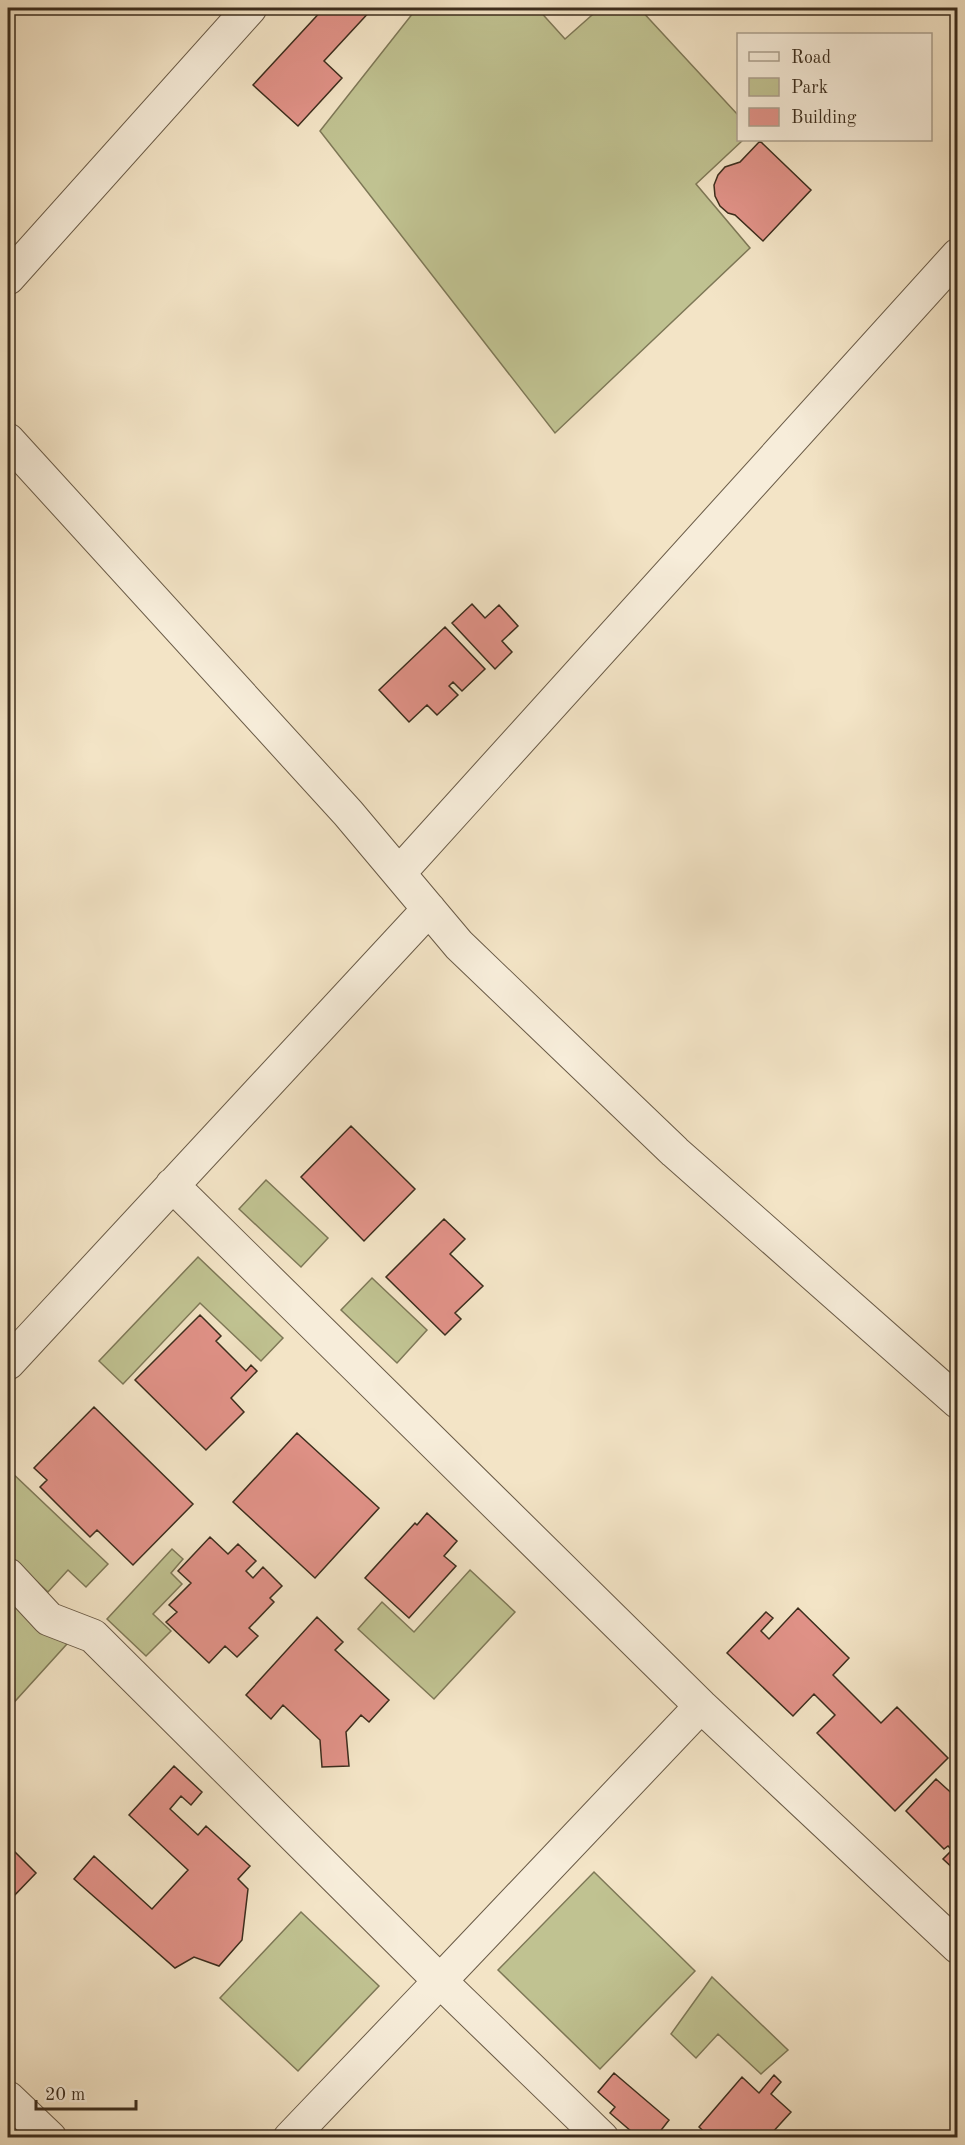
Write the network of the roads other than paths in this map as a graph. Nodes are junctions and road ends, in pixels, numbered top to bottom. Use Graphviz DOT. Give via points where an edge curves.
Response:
graph roads {
  1 [pos="250,8"];
  2 [pos="957,255"];
  3 [pos="8,278"];
  4 [pos="8,440"];
  5 [pos="399,873"];
  6 [pos="429,909"];
  7 [pos="172,1185"];
  8 [pos="8,1363"];
  9 [pos="957,1402"];
  10 [pos="8,1575"];
  11 [pos="701,1706"];
  12 [pos="957,1947"];
  13 [pos="440,1981"];
  14 [pos="8,2098"];
  15 [pos="50,2138"];
  16 [pos="290,2138"];
  17 [pos="603,2138"];
  1 -- 3 [label="street"];
  2 -- 5 [label="street"];
  4 -- 5 [label="street"];
  5 -- 6 [label="street"];
  6 -- 7 [label="street"];
  6 -- 9 [label="street" via="459,945 675,1152"];
  7 -- 8 [label="street"];
  7 -- 11 [label="street"];
  10 -- 13 [label="street" via="49,1618 93,1636"];
  11 -- 12 [label="street"];
  11 -- 13 [label="street"];
  13 -- 16 [label="street"];
  13 -- 17 [label="street"];
  14 -- 15 [label="street"];
}
